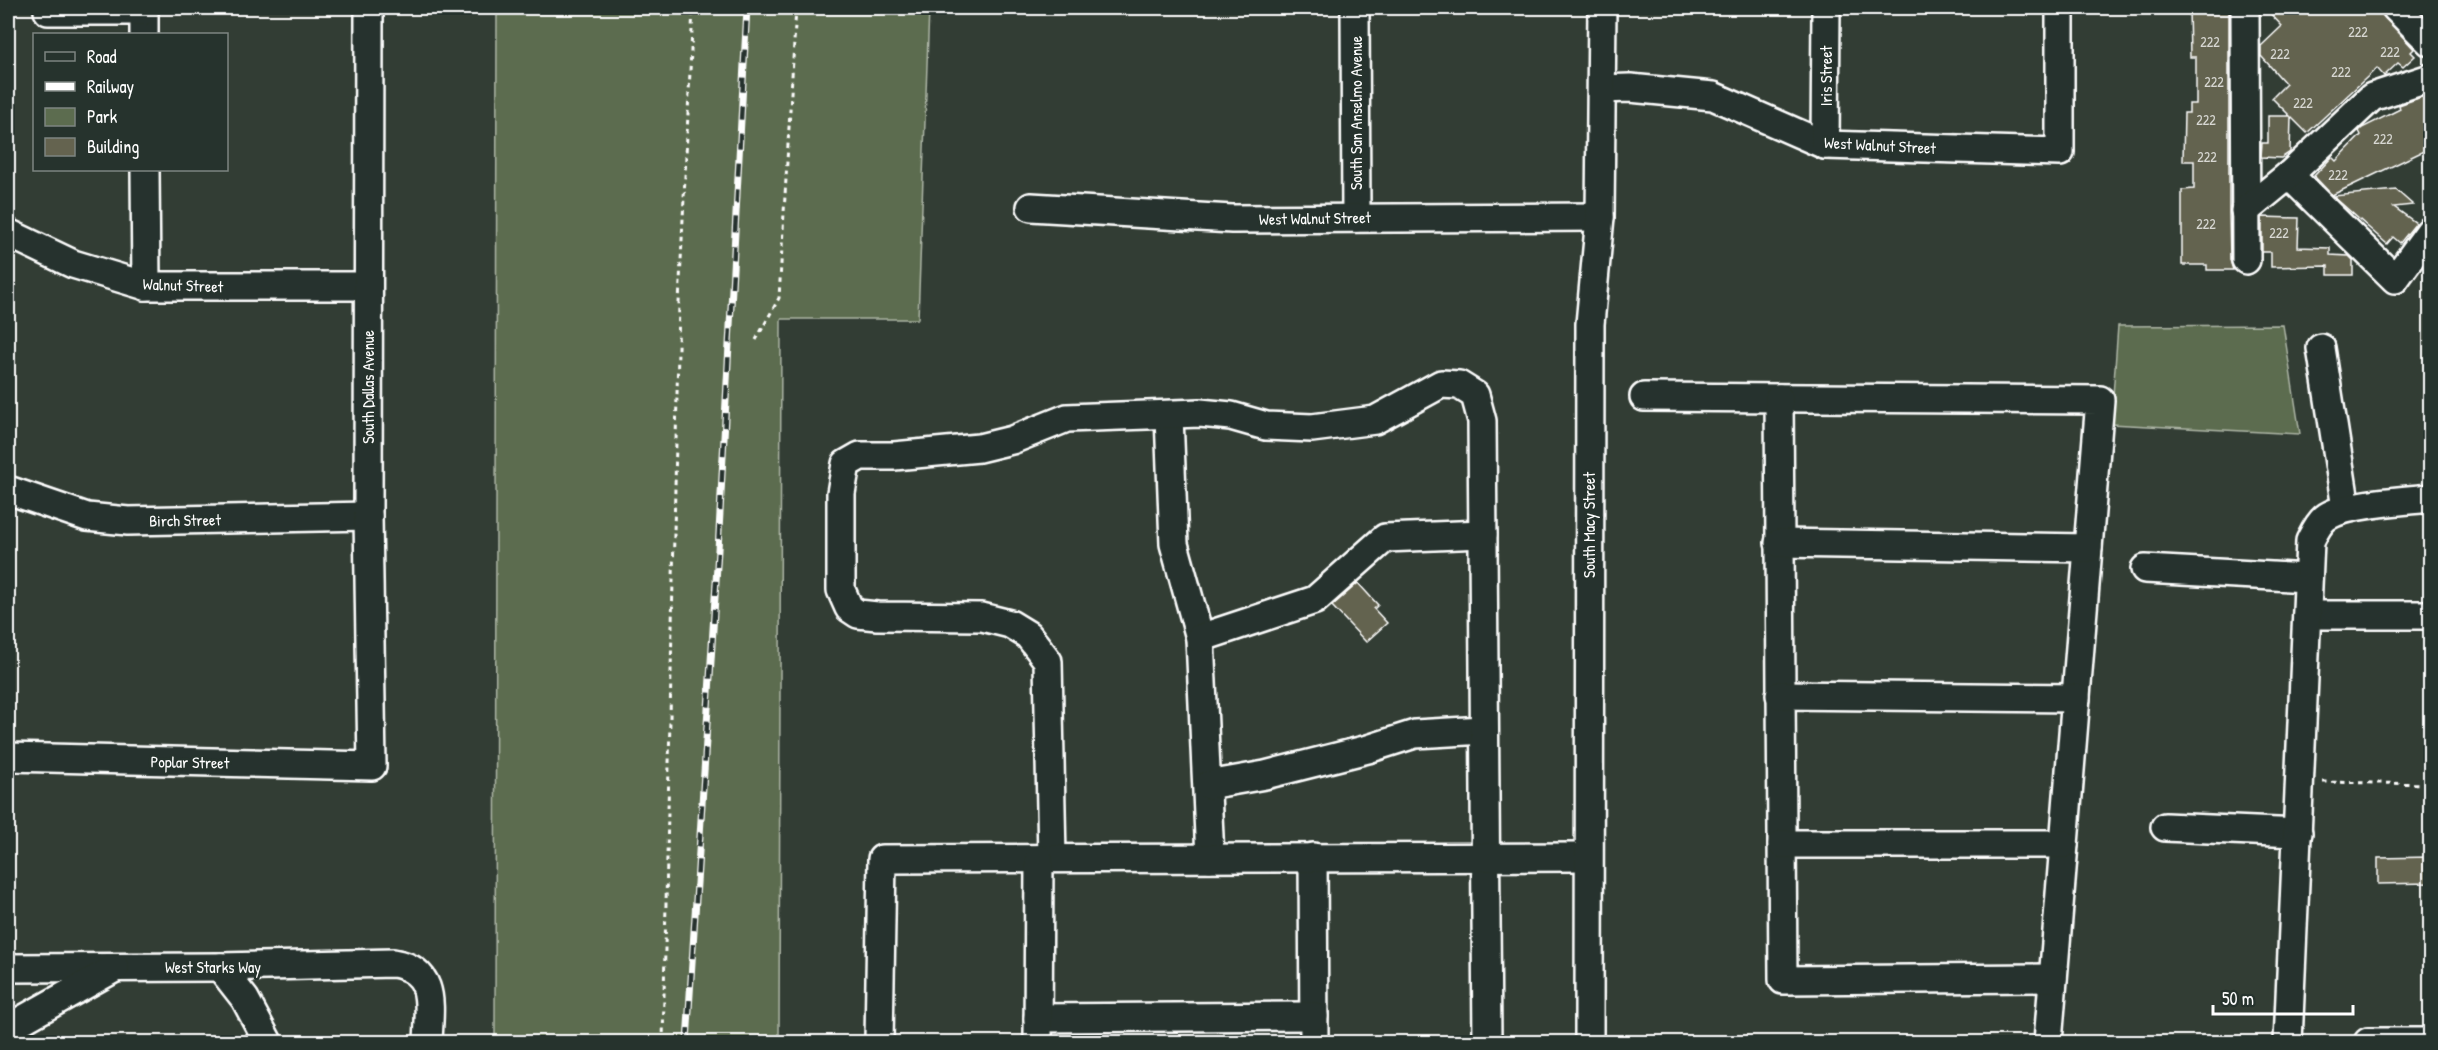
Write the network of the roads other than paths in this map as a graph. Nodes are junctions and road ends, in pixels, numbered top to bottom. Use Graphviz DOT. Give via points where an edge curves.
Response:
graph roads {
  1 [pos="369,8"];
  2 [pos="1355,8"];
  3 [pos="1602,8"];
  4 [pos="1826,8"];
  5 [pos="2060,8"];
  6 [pos="2245,8"];
  7 [pos="2396,8"];
  8 [pos="48,11"];
  9 [pos="144,18"];
  10 [pos="2430,42"];
  11 [pos="2430,78"];
  12 [pos="1602,89"];
  13 [pos="1825,145"];
  14 [pos="145,171"];
  15 [pos="2289,175"];
  16 [pos="1031,207"];
  17 [pos="2246,211"];
  18 [pos="1600,217"];
  19 [pos="1356,218"];
  20 [pos="2430,231"];
  21 [pos="8,233"];
  22 [pos="2246,260"];
  23 [pos="146,286"];
  24 [pos="368,286"];
  25 [pos="2322,348"];
  26 [pos="1644,397"];
  27 [pos="1779,398"];
  28 [pos="1169,416"];
  29 [pos="8,490"];
  30 [pos="2430,498"];
  31 [pos="2346,508"];
  32 [pos="368,516"];
  33 [pos="1483,534"];
  34 [pos="1779,543"];
  35 [pos="2088,548"];
  36 [pos="2145,569"];
  37 [pos="2308,578"];
  38 [pos="2307,615"];
  39 [pos="2430,615"];
  40 [pos="1200,638"];
  41 [pos="1780,695"];
  42 [pos="2076,698"];
  43 [pos="1484,730"];
  44 [pos="8,757"];
  45 [pos="372,766"];
  46 [pos="1208,785"];
  47 [pos="2165,827"];
  48 [pos="2298,833"];
  49 [pos="1782,844"];
  50 [pos="2064,844"];
  51 [pos="1313,857"];
  52 [pos="1588,857"];
  53 [pos="1045,858"];
  54 [pos="1210,858"];
  55 [pos="1486,858"];
  56 [pos="116,967"];
  57 [pos="8,968"];
  58 [pos="220,968"];
  59 [pos="2053,978"];
  60 [pos="1314,1016"];
  61 [pos="8,1028"];
  62 [pos="1038,1030"];
  63 [pos="268,1042"];
  64 [pos="428,1042"];
  65 [pos="879,1042"];
  66 [pos="1314,1042"];
  67 [pos="1487,1042"];
  68 [pos="1589,1042"];
  69 [pos="2048,1042"];
  70 [pos="2288,1042"];
  71 [pos="2368,1042"];
  72 [pos="2422,1042"];
  1 -- 24 [label="street, South Dallas Avenue"];
  2 -- 19 [label="street, South San Anselmo Avenue"];
  3 -- 12 [label="street, South Macy Street"];
  4 -- 13 [label="street, Iris Street"];
  5 -- 13 [label="street, West Walnut Street" via="2060,152"];
  6 -- 17 [label="street"];
  7 -- 10 [label="street"];
  8 -- 9 [label="street"];
  11 -- 15 [label="street" via="2372,97"];
  12 -- 13 [label="street, West Walnut Street" via="1713,96"];
  12 -- 18 [label="street, South Macy Street"];
  14 -- 23 [label="street"];
  15 -- 17 [label="street"];
  15 -- 20 [label="street" via="2395,279"];
  16 -- 19 [label="street, West Walnut Street" via="1232,219"];
  17 -- 22 [label="street"];
  18 -- 19 [label="street, West Walnut Street"];
  18 -- 52 [label="street, South Macy Street" via="1590,324"];
  21 -- 23 [label="street, Walnut Street" via="73,264"];
  23 -- 24 [label="street, Walnut Street"];
  24 -- 32 [label="street, South Dallas Avenue"];
  25 -- 31 [label="street"];
  26 -- 27 [label="street"];
  27 -- 34 [label="street"];
  27 -- 35 [label="street" via="2100,400"];
  28 -- 33 [label="street" via="1200,413 1231,416 1266,426 1312,428 1375,420 1441,384 1458,385 1475,395 1482,421"];
  28 -- 40 [label="street" via="1173,544"];
  28 -- 53 [label="street" via="1067,418 1012,440 979,448 860,456 846,464 841,493 841,590 849,608 858,614 877,616 982,617 1010,624 1028,635 1048,661"];
  29 -- 32 [label="street, Birch Street" via="87,518 128,521"];
  30 -- 31 [label="street"];
  31 -- 37 [label="street" via="2326,517 2316,528 2310,541"];
  32 -- 45 [label="street, South Dallas Avenue"];
  33 -- 40 [label="street" via="1384,538 1315,600"];
  33 -- 43 [label="street"];
  34 -- 35 [label="street"];
  34 -- 41 [label="street"];
  35 -- 42 [label="street"];
  36 -- 37 [label="street"];
  37 -- 38 [label="street"];
  38 -- 39 [label="street"];
  38 -- 48 [label="street"];
  40 -- 46 [label="street"];
  41 -- 42 [label="street"];
  41 -- 49 [label="street"];
  42 -- 50 [label="street"];
  43 -- 46 [label="street" via="1415,734 1265,775"];
  43 -- 55 [label="street"];
  44 -- 45 [label="street, Poplar Street"];
  46 -- 54 [label="street"];
  47 -- 48 [label="street"];
  48 -- 70 [label="street"];
  49 -- 50 [label="street"];
  49 -- 59 [label="street" via="1783,980"];
  50 -- 59 [label="street"];
  51 -- 54 [label="street"];
  51 -- 55 [label="street"];
  51 -- 60 [label="street"];
  52 -- 55 [label="street"];
  52 -- 68 [label="street, South Macy Street"];
  53 -- 54 [label="street"];
  53 -- 62 [label="street"];
  53 -- 65 [label="street" via="882,859"];
  55 -- 67 [label="street"];
  56 -- 57 [label="street, West Starks Way"];
  56 -- 58 [label="street, West Starks Way"];
  56 -- 61 [label="street"];
  58 -- 63 [label="street" via="245,999"];
  58 -- 64 [label="street, West Starks Way" via="406,965 417,971 429,994"];
  59 -- 69 [label="street"];
  60 -- 62 [label="street"];
  60 -- 66 [label="street"];
  71 -- 72 [label="street"];
}
